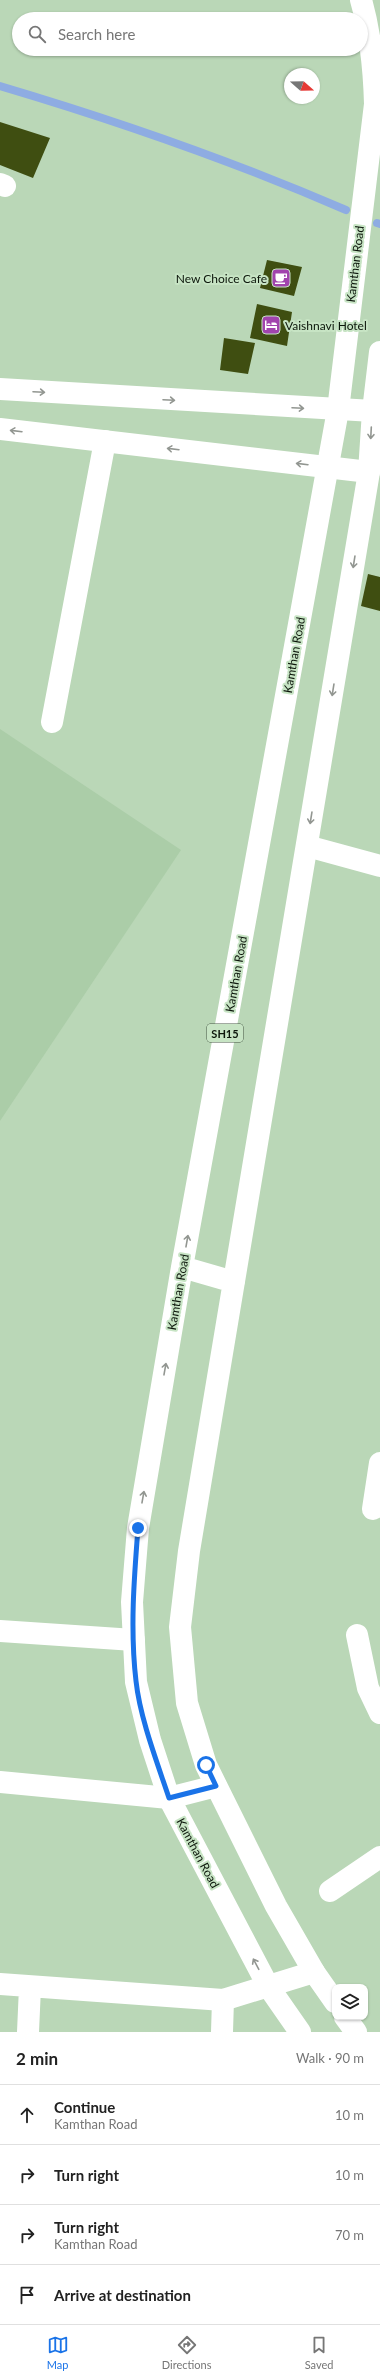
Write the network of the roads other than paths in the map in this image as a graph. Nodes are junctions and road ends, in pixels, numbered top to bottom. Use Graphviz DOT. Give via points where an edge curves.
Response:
graph roads {
  1 [pos="361,0"];
  2 [pos="364,12"];
  3 [pos="368,25"];
  4 [pos="380,352"];
  5 [pos="0,389"];
  6 [pos="338,410"];
  7 [pos="373,411"];
  8 [pos="0,429"];
  9 [pos="105,441"];
  10 [pos="328,467"];
  11 [pos="369,472"];
  12 [pos="52,722"];
  13 [pos="307,846"];
  14 [pos="380,866"];
  15 [pos="182,1268"];
  16 [pos="234,1282"];
  17 [pos="380,1464"];
  18 [pos="373,1509"];
  19 [pos="0,1631"];
  20 [pos="357,1635"];
  21 [pos="134,1640"];
  22 [pos="380,1714"];
  23 [pos="0,1782"];
  24 [pos="216,1786"];
  25 [pos="169,1798"];
  26 [pos="380,1858"];
  27 [pos="330,1891"];
  28 [pos="314,1972"];
  29 [pos="0,1984"];
  30 [pos="268,1986"];
  31 [pos="30,1987"];
  32 [pos="332,1998"];
  33 [pos="223,2000"];
  34 [pos="347,2020"];
  35 [pos="28,2032"];
  36 [pos="222,2032"];
  37 [pos="300,2032"];
  38 [pos="356,2032"];
  1 -- 2 [label="main road, Kamthan Road / SH15"];
  3 -- 6 [label="main road, Kamthan Road / SH15" via="374,62 375,104"];
  4 -- 7 [label="main road"];
  5 -- 6 [label="main road, one-way"];
  6 -- 7 [label="main road"];
  6 -- 10 [label="main road, Kamthan Road / SH15"];
  7 -- 11 [label="main road, one-way"];
  9 -- 8 [label="main road, one-way"];
  10 -- 9 [label="main road, one-way"];
  9 -- 12 [label="main road"];
  10 -- 11 [label="main road"];
  15 -- 10 [label="main road, Kamthan Road / SH15, one-way"];
  11 -- 13 [label="main road, one-way"];
  13 -- 14 [label="main road"];
  13 -- 16 [label="main road"];
  15 -- 16 [label="main road"];
  21 -- 15 [label="main road, Kamthan Road / SH15, one-way" via="132,1602 138,1528"];
  16 -- 24 [label="main road" via="191,1543 180,1627 187,1703 206,1765"];
  17 -- 18 [label="main road"];
  19 -- 21 [label="main road"];
  20 -- 22 [label="main road" via="368,1688"];
  21 -- 25 [label="main road, Kamthan Road / SH15" via="136,1682 150,1740"];
  23 -- 25 [label="main road"];
  24 -- 25 [label="main road"];
  24 -- 28 [label="main road" via="276,1906"];
  30 -- 25 [label="main road, Kamthan Road / SH15, one-way"];
  26 -- 27 [label="main road"];
  28 -- 30 [label="main road"];
  28 -- 32 [label="main road"];
  29 -- 31 [label="main road"];
  30 -- 33 [label="main road"];
  30 -- 37 [label="main road, Kamthan Road / SH15"];
  31 -- 33 [label="main road"];
  31 -- 35 [label="main road"];
  33 -- 36 [label="main road"];
  34 -- 38 [label="main road"];
}
